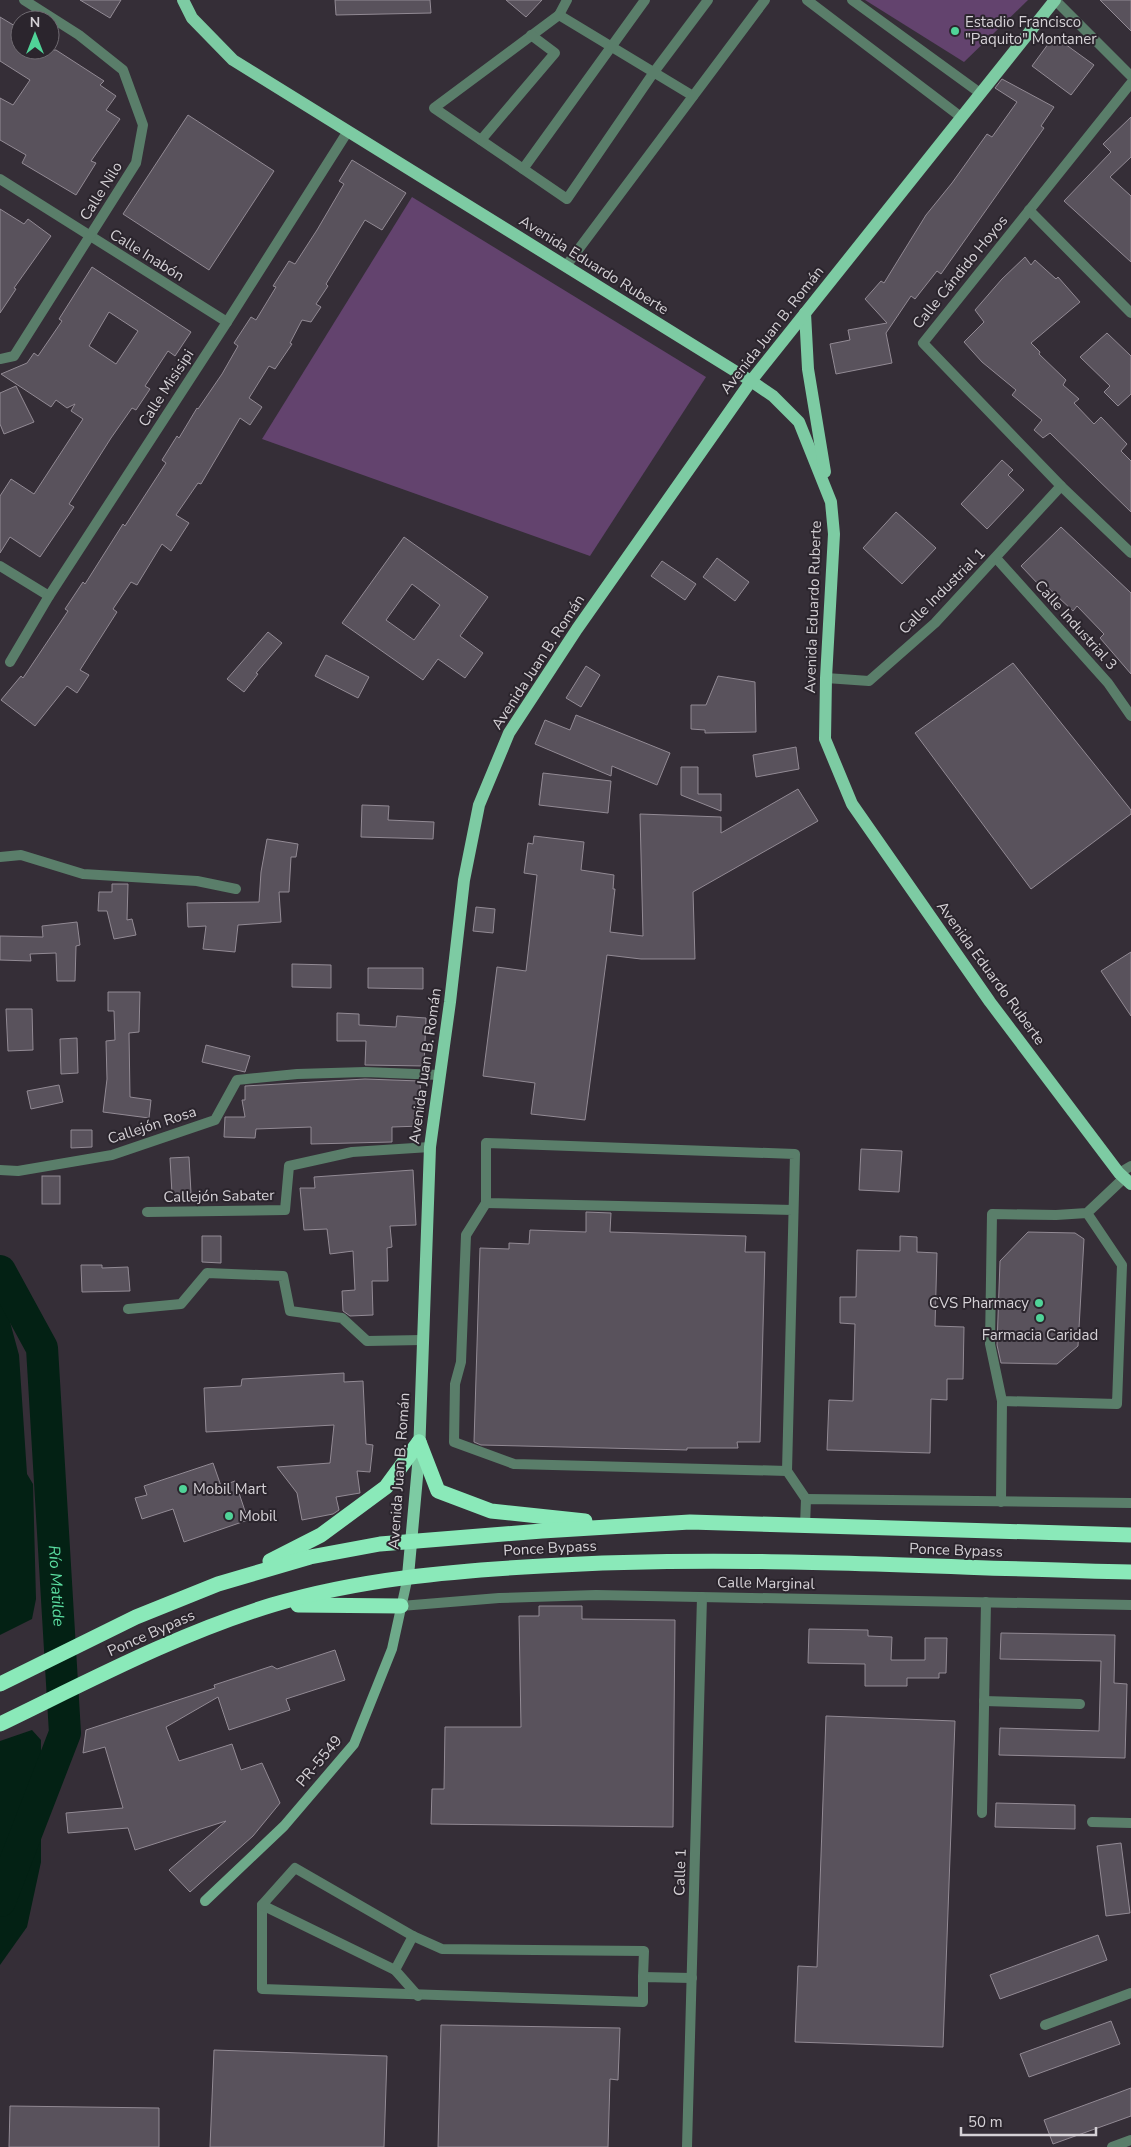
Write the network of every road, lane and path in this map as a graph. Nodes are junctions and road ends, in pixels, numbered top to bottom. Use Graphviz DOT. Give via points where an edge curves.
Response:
graph roads {
  1 [pos="24,0"];
  2 [pos="183,0"];
  3 [pos="567,0"];
  4 [pos="645,0"];
  5 [pos="708,0"];
  6 [pos="765,0"];
  7 [pos="807,0"];
  8 [pos="852,0"];
  9 [pos="1055,0"];
  10 [pos="559,15"];
  11 [pos="531,35"];
  12 [pos="612,47"];
  13 [pos="654,72"];
  14 [pos="1131,76"];
  15 [pos="1131,83"];
  16 [pos="980,93"];
  17 [pos="694,96"];
  18 [pos="961,117"];
  19 [pos="348,131"];
  20 [pos="481,140"];
  21 [pos="523,168"];
  22 [pos="0,179"];
  23 [pos="1029,210"];
  24 [pos="90,237"];
  25 [pos="566,266"];
  26 [pos="805,313"];
  27 [pos="1131,314"];
  28 [pos="227,322"];
  29 [pos="0,360"];
  30 [pos="751,381"];
  31 [pos="1062,486"];
  32 [pos="831,502"];
  33 [pos="1131,553"];
  34 [pos="996,558"];
  35 [pos="0,566"];
  36 [pos="49,596"];
  37 [pos="10,662"];
  38 [pos="826,678"];
  39 [pos="1131,716"];
  40 [pos="0,857"];
  41 [pos="236,889"];
  42 [pos="440,1075"];
  43 [pos="430,1147"];
  44 [pos="1131,1166"];
  45 [pos="0,1170"];
  46 [pos="1125,1178"];
  47 [pos="486,1204"];
  48 [pos="793,1210"];
  49 [pos="147,1212"];
  50 [pos="1087,1213"];
  51 [pos="128,1309"];
  52 [pos="422,1340"];
  53 [pos="1002,1401"];
  54 [pos="419,1442"];
  55 [pos="786,1471"];
  56 [pos="806,1499"];
  57 [pos="1001,1502"];
  58 [pos="1131,1503"];
  59 [pos="631,1525"];
  60 [pos="806,1526"];
  61 [pos="1131,1534"];
  62 [pos="412,1540"];
  63 [pos="1131,1572"];
  64 [pos="408,1576"];
  65 [pos="240,1577"];
  66 [pos="702,1597"];
  67 [pos="986,1602"];
  68 [pos="274,1605"];
  69 [pos="401,1606"];
  70 [pos="1131,1606"];
  71 [pos="0,1684"];
  72 [pos="984,1701"];
  73 [pos="1080,1704"];
  74 [pos="0,1724"];
  75 [pos="982,1813"];
  76 [pos="1092,1822"];
  77 [pos="1131,1823"];
  78 [pos="205,1901"];
  79 [pos="262,1905"];
  80 [pos="413,1936"];
  81 [pos="394,1970"];
  82 [pos="643,1977"];
  83 [pos="692,1978"];
  84 [pos="1131,1993"];
  85 [pos="418,1996"];
  86 [pos="1045,2025"];
  87 [pos="1131,2140"];
  88 [pos="687,2147"];
  89 [pos="1112,2147"];
  1 -- 24 [label="street, Calle Nilo" via="79,35 123,70 143,125 136,163"];
  2 -- 19 [label="main road, Avenida Eduardo Ruberte" via="192,18 233,60"];
  3 -- 10 [label="street"];
  4 -- 12 [label="street"];
  5 -- 13 [label="street"];
  6 -- 17 [label="street"];
  7 -- 18 [label="street"];
  8 -- 16 [label="street"];
  9 -- 14 [label="street"];
  9 -- 16 [label="main road, Avenida Juan B. Román"];
  10 -- 11 [label="street"];
  10 -- 12 [label="street"];
  11 -- 20 [label="street" via="556,53"];
  11 -- 20 [label="street" via="434,108"];
  12 -- 13 [label="street"];
  12 -- 21 [label="street"];
  13 -- 17 [label="street"];
  13 -- 21 [label="street" via="567,199"];
  15 -- 23 [label="street, Calle Cándido Hoyos"];
  16 -- 18 [label="main road, Avenida Juan B. Román"];
  17 -- 25 [label="street"];
  18 -- 26 [label="main road, Avenida Juan B. Román"];
  19 -- 25 [label="main road, Avenida Eduardo Ruberte"];
  19 -- 28 [label="street, Calle Misisipi"];
  20 -- 21 [label="street"];
  22 -- 24 [label="street, Calle Inabón"];
  23 -- 27 [label="street"];
  23 -- 31 [label="street, Calle Cándido Hoyos" via="923,343"];
  24 -- 28 [label="street, Calle Inabón"];
  24 -- 29 [label="street, Calle Nilo" via="14,356"];
  25 -- 30 [label="main road, Avenida Eduardo Ruberte"];
  26 -- 30 [label="main road, Avenida Juan B. Román"];
  26 -- 32 [label="main road" via="808,369"];
  28 -- 36 [label="street, Calle Misisipi"];
  30 -- 32 [label="main road, Avenida Eduardo Ruberte" via="773,396 799,422"];
  30 -- 42 [label="main road, Avenida Juan B. Román" via="577,629 509,733 479,804 464,880"];
  31 -- 33 [label="street, Calle Cándido Hoyos"];
  31 -- 34 [label="street, Calle Industrial 1"];
  32 -- 38 [label="main road, Avenida Eduardo Ruberte" via="834,544"];
  34 -- 38 [label="street, Calle Industrial 1" via="935,622 869,681"];
  34 -- 39 [label="street, Calle Industrial 3" via="1108,683"];
  35 -- 36 [label="street"];
  36 -- 37 [label="street, Calle Misisipi"];
  38 -- 46 [label="main road, Avenida Eduardo Ruberte" via="826,739 852,804 990,1002"];
  40 -- 41 [label="street" via="21,855 83,874 197,880"];
  42 -- 43 [label="main road, Avenida Juan B. Román"];
  42 -- 45 [label="street, Callejón Rosa" via="355,1072 237,1080 215,1120 112,1155 18,1171"];
  43 -- 49 [label="street, Callejón Sabater" via="352,1152 288,1166 285,1210"];
  43 -- 52 [label="main road, Avenida Juan B. Román"];
  44 -- 46 [label="street"];
  46 -- 50 [label="street"];
  47 -- 48 [label="street"];
  47 -- 48 [label="street" via="486,1143 794,1154"];
  47 -- 55 [label="street" via="466,1236 454,1442 514,1464"];
  48 -- 55 [label="street"];
  50 -- 53 [label="street" via="992,1214 990,1344"];
  50 -- 53 [label="street" via="1122,1265 1117,1404"];
  51 -- 52 [label="street" via="181,1304 207,1274 283,1276 290,1311 342,1318 367,1341"];
  52 -- 54 [label="main road, Avenida Juan B. Román"];
  53 -- 57 [label="street"];
  54 -- 59 [label="highway" via="438,1491 491,1511"];
  54 -- 62 [label="main road, Avenida Juan B. Román"];
  54 -- 65 [label="highway" via="386,1486 321,1535"];
  55 -- 56 [label="street"];
  56 -- 57 [label="street"];
  56 -- 60 [label="street"];
  57 -- 58 [label="street"];
  59 -- 60 [label="highway, Ponce Bypass" via="690,1522"];
  59 -- 62 [label="highway, Ponce Bypass"];
  60 -- 61 [label="highway, Ponce Bypass"];
  62 -- 64 [label="main road, Avenida Juan B. Román"];
  62 -- 65 [label="highway, Ponce Bypass" via="347,1549"];
  63 -- 64 [label="highway, Ponce Bypass" via="683,1560"];
  64 -- 68 [label="highway, Ponce Bypass"];
  64 -- 69 [label="street, PR-5549"];
  65 -- 71 [label="highway, Ponce Bypass" via="146,1613"];
  66 -- 67 [label="street, Calle Marginal"];
  66 -- 69 [label="street, Calle Marginal" via="499,1598"];
  66 -- 83 [label="street, Calle 1"];
  67 -- 70 [label="street, Calle Marginal"];
  67 -- 72 [label="street"];
  68 -- 69 [label="highway"];
  68 -- 74 [label="highway, Ponce Bypass" via="208,1627"];
  69 -- 78 [label="street, PR-5549" via="392,1649 354,1744 284,1826"];
  72 -- 73 [label="street"];
  72 -- 75 [label="street"];
  76 -- 77 [label="street"];
  79 -- 80 [label="street" via="295,1868"];
  79 -- 81 [label="street"];
  79 -- 85 [label="street" via="262,1989"];
  80 -- 81 [label="street"];
  80 -- 82 [label="street" via="442,1949 644,1951"];
  81 -- 85 [label="street"];
  82 -- 83 [label="street"];
  82 -- 85 [label="street" via="643,2002"];
  83 -- 88 [label="street, Calle 1"];
  84 -- 86 [label="street"];
  87 -- 89 [label="street"];
}
